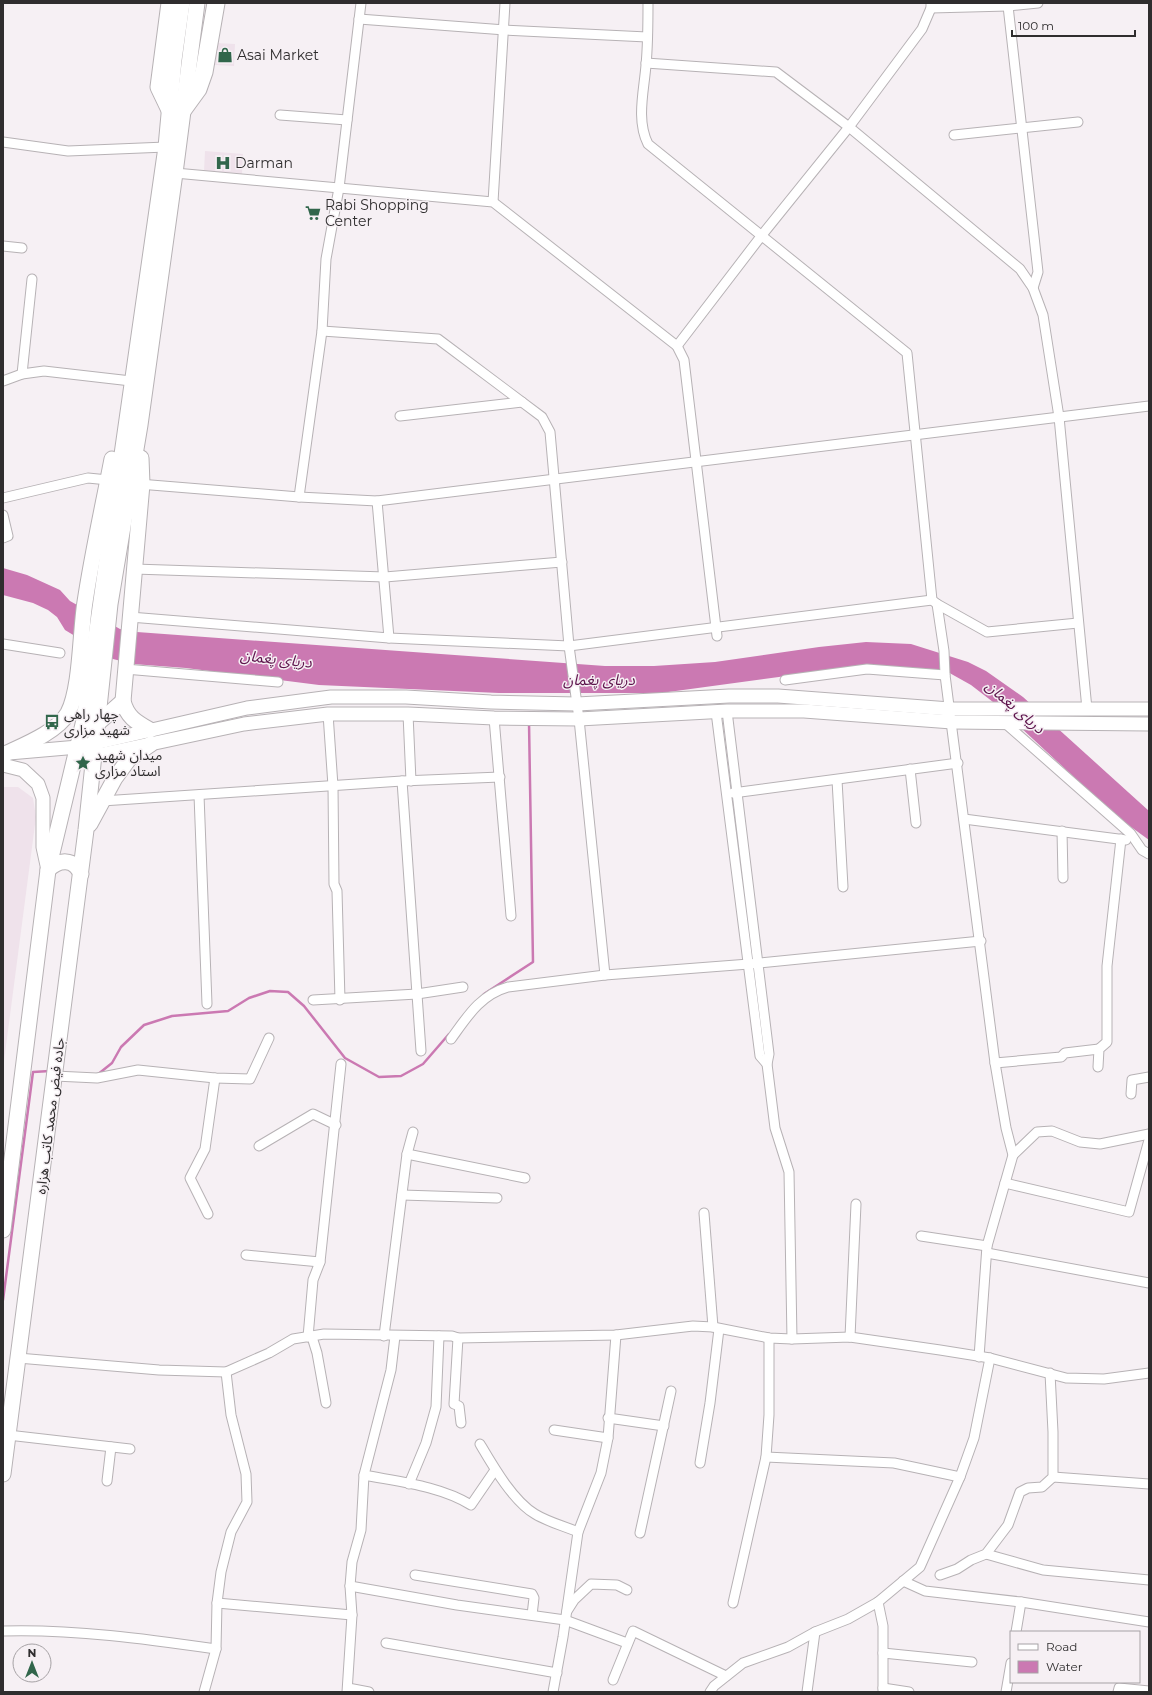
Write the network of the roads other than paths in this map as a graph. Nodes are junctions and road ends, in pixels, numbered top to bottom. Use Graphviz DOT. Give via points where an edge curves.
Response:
graph roads {
  1 [pos="170,3"];
  2 [pos="182,3"];
  3 [pos="197,3"];
  4 [pos="216,3"];
  5 [pos="361,3"];
  6 [pos="506,3"];
  7 [pos="648,3"];
  8 [pos="1038,3"];
  9 [pos="931,6"];
  10 [pos="1008,6"];
  11 [pos="359,19"];
  12 [pos="505,30"];
  13 [pos="647,36"];
  14 [pos="181,62"];
  15 [pos="646,63"];
  16 [pos="176,111"];
  17 [pos="280,115"];
  18 [pos="347,120"];
  19 [pos="1078,122"];
  20 [pos="849,127"];
  21 [pos="1022,128"];
  22 [pos="954,135"];
  23 [pos="3,142"];
  24 [pos="166,147"];
  25 [pos="176,173"];
  26 [pos="339,188"];
  27 [pos="493,202"];
  28 [pos="762,235"];
  29 [pos="3,246"];
  30 [pos="22,248"];
  31 [pos="32,279"];
  32 [pos="1033,288"];
  33 [pos="150,302"];
  34 [pos="322,331"];
  35 [pos="677,346"];
  36 [pos="22,374"];
  37 [pos="3,381"];
  38 [pos="131,381"];
  39 [pos="522,402"];
  40 [pos="1149,406"];
  41 [pos="400,416"];
  42 [pos="1059,418"];
  43 [pos="914,436"];
  44 [pos="697,460"];
  45 [pos="556,478"];
  46 [pos="125,482"];
  47 [pos="300,497"];
  48 [pos="3,498"];
  49 [pos="377,501"];
  50 [pos="3,514"];
  51 [pos="3,538"];
  52 [pos="562,562"];
  53 [pos="134,568"];
  54 [pos="384,577"];
  55 [pos="934,602"];
  56 [pos="129,622"];
  57 [pos="1078,623"];
  58 [pos="716,631"];
  59 [pos="389,638"];
  60 [pos="3,644"];
  61 [pos="569,646"];
  62 [pos="60,653"];
  63 [pos="92,660"];
  64 [pos="125,666"];
  65 [pos="946,673"];
  66 [pos="785,680"];
  67 [pos="278,682"];
  68 [pos="123,700"];
  69 [pos="577,704"];
  70 [pos="950,709"];
  71 [pos="1087,709"];
  72 [pos="1149,709"];
  73 [pos="722,711"];
  74 [pos="328,714"];
  75 [pos="408,714"];
  76 [pos="494,718"];
  77 [pos="579,720"];
  78 [pos="952,722"];
  79 [pos="1005,723"];
  80 [pos="97,724"];
  81 [pos="1149,724"];
  82 [pos="151,737"];
  83 [pos="94,750"];
  84 [pos="77,754"];
  85 [pos="4,758"];
  86 [pos="958,763"];
  87 [pos="910,769"];
  88 [pos="500,777"];
  89 [pos="837,780"];
  90 [pos="406,781"];
  91 [pos="333,786"];
  92 [pos="739,792"];
  93 [pos="727,793"];
  94 [pos="199,795"];
  95 [pos="102,801"];
  96 [pos="964,819"];
  97 [pos="916,823"];
  98 [pos="86,830"];
  99 [pos="1062,831"];
  100 [pos="1121,839"];
  101 [pos="1136,842"];
  102 [pos="1149,854"];
  103 [pos="48,870"];
  104 [pos="80,874"];
  105 [pos="1063,878"];
  106 [pos="843,887"];
  107 [pos="511,916"];
  108 [pos="981,941"];
  109 [pos="759,963"];
  110 [pos="749,964"];
  111 [pos="605,975"];
  112 [pos="463,987"];
  113 [pos="417,994"];
  114 [pos="313,1000"];
  115 [pos="340,1000"];
  116 [pos="207,1004"];
  117 [pos="269,1038"];
  118 [pos="451,1039"];
  119 [pos="1099,1050"];
  120 [pos="421,1051"];
  121 [pos="995,1063"];
  122 [pos="341,1064"];
  123 [pos="767,1064"];
  124 [pos="1098,1067"];
  125 [pos="55,1076"];
  126 [pos="1149,1077"];
  127 [pos="215,1078"];
  128 [pos="1131,1094"];
  129 [pos="336,1126"];
  130 [pos="413,1132"];
  131 [pos="1149,1134"];
  132 [pos="1149,1140"];
  133 [pos="259,1146"];
  134 [pos="407,1154"];
  135 [pos="1013,1155"];
  136 [pos="525,1178"];
  137 [pos="1005,1183"];
  138 [pos="402,1195"];
  139 [pos="497,1198"];
  140 [pos="856,1204"];
  141 [pos="208,1214"];
  142 [pos="704,1214"];
  143 [pos="3,1230"];
  144 [pos="921,1236"];
  145 [pos="987,1250"];
  146 [pos="246,1255"];
  147 [pos="320,1262"];
  148 [pos="1149,1283"];
  149 [pos="716,1328"];
  150 [pos="616,1335"];
  151 [pos="384,1336"];
  152 [pos="395,1336"];
  153 [pos="439,1336"];
  154 [pos="310,1337"];
  155 [pos="850,1337"];
  156 [pos="458,1338"];
  157 [pos="769,1338"];
  158 [pos="792,1339"];
  159 [pos="979,1357"];
  160 [pos="18,1358"];
  161 [pos="990,1358"];
  162 [pos="226,1372"];
  163 [pos="1050,1373"];
  164 [pos="1149,1373"];
  165 [pos="671,1391"];
  166 [pos="326,1403"];
  167 [pos="608,1418"];
  168 [pos="461,1423"];
  169 [pos="664,1426"];
  170 [pos="554,1430"];
  171 [pos="8,1435"];
  172 [pos="608,1438"];
  173 [pos="480,1444"];
  174 [pos="111,1447"];
  175 [pos="130,1449"];
  176 [pos="766,1457"];
  177 [pos="700,1463"];
  178 [pos="495,1470"];
  179 [pos="3,1474"];
  180 [pos="364,1475"];
  181 [pos="960,1477"];
  182 [pos="1052,1477"];
  183 [pos="108,1481"];
  184 [pos="409,1484"];
  185 [pos="1149,1484"];
  186 [pos="578,1532"];
  187 [pos="640,1533"];
  188 [pos="986,1554"];
  189 [pos="415,1575"];
  190 [pos="940,1575"];
  191 [pos="1149,1580"];
  192 [pos="903,1581"];
  193 [pos="350,1586"];
  194 [pos="627,1590"];
  195 [pos="878,1602"];
  196 [pos="1021,1602"];
  197 [pos="217,1603"];
  198 [pos="733,1603"];
  199 [pos="352,1615"];
  200 [pos="532,1615"];
  201 [pos="565,1616"];
  202 [pos="1149,1622"];
  203 [pos="3,1631"];
  204 [pos="1016,1631"];
  205 [pos="816,1632"];
  206 [pos="386,1643"];
  207 [pos="627,1643"];
  208 [pos="216,1649"];
  209 [pos="883,1653"];
  210 [pos="972,1662"];
  211 [pos="1010,1669"];
  212 [pos="557,1673"];
  213 [pos="726,1676"];
  214 [pos="613,1680"];
  215 [pos="347,1690"];
  216 [pos="883,1690"];
  217 [pos="1149,1691"];
  218 [pos="204,1692"];
  219 [pos="369,1692"];
  220 [pos="553,1692"];
  221 [pos="710,1692"];
  222 [pos="807,1692"];
  223 [pos="909,1692"];
  224 [pos="1006,1692"];
  225 [pos="1118,1692"];
  1 -- 16 [label="highway" via="159,87"];
  2 -- 14 [label="main road"];
  3 -- 14 [label="main road"];
  4 -- 16 [label="highway" via="204,72 198,89"];
  5 -- 11 [label="street"];
  6 -- 12 [label="street"];
  7 -- 13 [label="street"];
  8 -- 10 [label="street"];
  9 -- 10 [label="street"];
  9 -- 20 [label="street" via="922,29"];
  10 -- 21 [label="street"];
  11 -- 12 [label="street"];
  11 -- 18 [label="street"];
  12 -- 13 [label="street"];
  12 -- 27 [label="street"];
  13 -- 15 [label="street"];
  14 -- 16 [label="main road"];
  15 -- 20 [label="street" via="776,72"];
  15 -- 28 [label="street" via="642,119 643,133 648,144"];
  16 -- 24 [label="main road"];
  16 -- 25 [label="main road"];
  17 -- 18 [label="street"];
  18 -- 26 [label="street"];
  19 -- 21 [label="street"];
  20 -- 28 [label="street"];
  20 -- 32 [label="street" via="1020,269"];
  21 -- 22 [label="street"];
  21 -- 32 [label="street" via="1038,272"];
  23 -- 24 [label="street" via="68,151"];
  24 -- 33 [label="main road"];
  25 -- 26 [label="street"];
  25 -- 33 [label="main road"];
  26 -- 27 [label="street"];
  26 -- 34 [label="street" via="326,259"];
  27 -- 35 [label="street"];
  28 -- 35 [label="street"];
  28 -- 43 [label="street" via="907,353"];
  29 -- 30 [label="street"];
  31 -- 36 [label="street"];
  32 -- 42 [label="street" via="1043,315"];
  33 -- 38 [label="main road"];
  33 -- 46 [label="main road" via="140,425"];
  34 -- 39 [label="street" via="438,339"];
  34 -- 47 [label="street"];
  35 -- 44 [label="street" via="684,360"];
  36 -- 37 [label="street"];
  36 -- 38 [label="street" via="44,371"];
  38 -- 46 [label="main road"];
  39 -- 41 [label="street"];
  39 -- 45 [label="street" via="542,418 550,432"];
  40 -- 42 [label="street"];
  42 -- 43 [label="street"];
  42 -- 57 [label="street"];
  43 -- 44 [label="street"];
  43 -- 55 [label="street"];
  44 -- 45 [label="street"];
  44 -- 58 [label="street"];
  45 -- 49 [label="street"];
  45 -- 52 [label="street"];
  46 -- 47 [label="street"];
  46 -- 48 [label="street" via="88,478"];
  46 -- 53 [label="main road"];
  46 -- 63 [label="main road" via="98,603"];
  47 -- 49 [label="street"];
  49 -- 54 [label="street"];
  50 -- 51 [label="street" via="8,536"];
  52 -- 54 [label="street"];
  52 -- 61 [label="street"];
  53 -- 54 [label="street"];
  53 -- 56 [label="main road"];
  54 -- 59 [label="street"];
  55 -- 57 [label="street" via="987,632"];
  55 -- 58 [label="street"];
  55 -- 65 [label="street"];
  56 -- 59 [label="street"];
  56 -- 64 [label="main road"];
  57 -- 71 [label="street"];
  58 -- 61 [label="street"];
  59 -- 61 [label="street"];
  60 -- 62 [label="street"];
  61 -- 69 [label="street"];
  63 -- 80 [label="main road, جاده فیض محمد کاتب هزاره"];
  63 -- 84 [label="main road"];
  63 -- 85 [label="main road" via="76,687 68,713 58,724"];
  64 -- 67 [label="street"];
  64 -- 68 [label="main road"];
  65 -- 66 [label="street" via="867,669"];
  65 -- 70 [label="street"];
  68 -- 80 [label="main road"];
  68 -- 82 [label="main road" via="125,711 131,719"];
  69 -- 70 [label="main road" via="778,696"];
  69 -- 77 [label="street"];
  69 -- 82 [label="main road" via="406,697 331,697 247,708"];
  70 -- 71 [label="main road"];
  70 -- 78 [label="street"];
  71 -- 72 [label="main road"];
  73 -- 77 [label="main road"];
  73 -- 78 [label="main road" via="804,711"];
  73 -- 92 [label="street"];
  73 -- 93 [label="street"];
  74 -- 75 [label="main road"];
  74 -- 82 [label="main road"];
  74 -- 91 [label="street"];
  75 -- 76 [label="main road"];
  75 -- 90 [label="street"];
  76 -- 77 [label="main road"];
  76 -- 88 [label="street"];
  77 -- 111 [label="street"];
  78 -- 79 [label="main road"];
  78 -- 86 [label="street"];
  79 -- 81 [label="main road"];
  79 -- 101 [label="street" via="1131,834"];
  80 -- 83 [label="main road, جاده فیض محمد کاتب هزاره"];
  82 -- 83 [label="main road"];
  82 -- 95 [label="main road" via="129,759"];
  83 -- 84 [label="main road"];
  83 -- 98 [label="main road, جاده فیض محمد کاتب هزاره"];
  84 -- 85 [label="main road"];
  84 -- 103 [label="main road"];
  85 -- 103 [label="main road" via="23,770 38,784 43,798 43,846"];
  86 -- 87 [label="street"];
  86 -- 96 [label="street"];
  87 -- 89 [label="street"];
  87 -- 97 [label="street"];
  88 -- 90 [label="street"];
  88 -- 107 [label="street"];
  89 -- 92 [label="street"];
  89 -- 106 [label="street"];
  90 -- 91 [label="street"];
  90 -- 113 [label="street"];
  91 -- 94 [label="street"];
  91 -- 115 [label="street" via="334,884 337,891"];
  92 -- 93 [label="street"];
  92 -- 109 [label="street"];
  93 -- 110 [label="street"];
  94 -- 95 [label="street"];
  94 -- 116 [label="street"];
  95 -- 98 [label="main road"];
  96 -- 99 [label="street"];
  96 -- 108 [label="street"];
  98 -- 104 [label="main road, جاده فیض محمد کاتب هزاره"];
  99 -- 100 [label="street"];
  99 -- 105 [label="street"];
  100 -- 101 [label="street"];
  100 -- 119 [label="street" via="1107,966 1107,1042"];
  101 -- 102 [label="street"];
  103 -- 104 [label="main road" via="56,863 66,861 75,866"];
  103 -- 143 [label="main road"];
  104 -- 125 [label="main road, جاده فیض محمد کاتب هزاره"];
  108 -- 109 [label="street"];
  108 -- 121 [label="street"];
  109 -- 110 [label="street"];
  109 -- 123 [label="street" via="769,1054"];
  110 -- 111 [label="street"];
  110 -- 123 [label="street" via="760,1056"];
  111 -- 118 [label="street" via="496,990 473,1009"];
  112 -- 113 [label="street"];
  113 -- 115 [label="street"];
  113 -- 120 [label="street"];
  114 -- 115 [label="street"];
  117 -- 127 [label="street" via="250,1079"];
  119 -- 121 [label="street" via="1065,1053 1061,1057"];
  119 -- 124 [label="street"];
  121 -- 135 [label="street"];
  122 -- 129 [label="street"];
  123 -- 158 [label="street" via="775,1128 789,1172"];
  125 -- 127 [label="street" via="97,1078 138,1070"];
  125 -- 160 [label="main road, جاده فیض محمد کاتب هزاره"];
  126 -- 128 [label="street" via="1132,1080"];
  127 -- 141 [label="street" via="205,1148 190,1178"];
  129 -- 133 [label="street" via="313,1114"];
  129 -- 147 [label="street"];
  130 -- 134 [label="street"];
  131 -- 135 [label="street" via="1100,1144 1080,1142 1052,1131 1037,1132"];
  132 -- 137 [label="street" via="1129,1212"];
  134 -- 136 [label="street"];
  134 -- 138 [label="street"];
  135 -- 137 [label="street"];
  137 -- 145 [label="street"];
  138 -- 139 [label="street"];
  138 -- 151 [label="street"];
  140 -- 155 [label="street"];
  142 -- 149 [label="street"];
  144 -- 145 [label="street"];
  145 -- 148 [label="street"];
  145 -- 159 [label="street"];
  146 -- 147 [label="street"];
  147 -- 154 [label="street" via="314,1280"];
  149 -- 150 [label="street" via="693,1326"];
  149 -- 157 [label="street"];
  149 -- 177 [label="street" via="710,1403"];
  150 -- 156 [label="street"];
  150 -- 167 [label="street"];
  151 -- 152 [label="street"];
  151 -- 154 [label="street" via="324,1334"];
  152 -- 153 [label="street"];
  152 -- 180 [label="street" via="391,1370"];
  153 -- 156 [label="street"];
  153 -- 184 [label="street" via="436,1407"];
  154 -- 162 [label="street" via="293,1339"];
  154 -- 166 [label="street" via="317,1353"];
  155 -- 158 [label="street"];
  155 -- 159 [label="street"];
  156 -- 168 [label="street" via="454,1404 459,1406"];
  157 -- 158 [label="street"];
  157 -- 176 [label="street"];
  159 -- 161 [label="street"];
  160 -- 162 [label="street" via="158,1370"];
  160 -- 171 [label="main road, جاده فیض محمد کاتب هزاره"];
  161 -- 163 [label="street"];
  161 -- 181 [label="street" via="974,1438"];
  162 -- 197 [label="street" via="231,1415 246,1474 247,1502 231,1532 221,1572"];
  163 -- 164 [label="street" via="1066,1378 1104,1379"];
  163 -- 182 [label="street"];
  165 -- 169 [label="street"];
  167 -- 169 [label="street"];
  167 -- 172 [label="street"];
  169 -- 187 [label="street"];
  170 -- 172 [label="street"];
  171 -- 174 [label="street"];
  171 -- 179 [label="main road, جاده فیض محمد کاتب هزاره"];
  172 -- 186 [label="street" via="601,1473"];
  173 -- 178 [label="street"];
  174 -- 175 [label="street"];
  174 -- 183 [label="street"];
  176 -- 181 [label="street" via="894,1463"];
  176 -- 198 [label="street"];
  178 -- 184 [label="street" via="472,1505 456,1496"];
  178 -- 186 [label="street" via="512,1493 534,1513"];
  180 -- 184 [label="street"];
  180 -- 193 [label="street" via="361,1530 352,1562"];
  181 -- 192 [label="street" via="920,1567"];
  182 -- 185 [label="street"];
  182 -- 188 [label="street" via="1042,1487 1028,1488 1020,1492 1008,1525"];
  186 -- 201 [label="street"];
  188 -- 190 [label="street"];
  188 -- 191 [label="street" via="1043,1570"];
  189 -- 200 [label="street" via="532,1594"];
  192 -- 195 [label="street"];
  192 -- 196 [label="street" via="924,1591"];
  193 -- 199 [label="street"];
  193 -- 200 [label="street"];
  194 -- 201 [label="street" via="617,1585 591,1584 574,1600"];
  195 -- 205 [label="street" via="848,1619"];
  195 -- 209 [label="street" via="883,1626"];
  196 -- 202 [label="street"];
  196 -- 204 [label="street"];
  197 -- 199 [label="street"];
  197 -- 208 [label="street"];
  199 -- 215 [label="street"];
  200 -- 201 [label="street"];
  201 -- 207 [label="street"];
  201 -- 212 [label="street"];
  203 -- 208 [label="street" via="35,1630 149,1639"];
  205 -- 213 [label="street" via="788,1647 743,1663"];
  205 -- 222 [label="street"];
  206 -- 212 [label="street"];
  207 -- 213 [label="street" via="633,1631"];
  207 -- 214 [label="street"];
  208 -- 218 [label="street"];
  209 -- 210 [label="street"];
  209 -- 216 [label="street"];
  211 -- 224 [label="street"];
  212 -- 220 [label="street"];
  213 -- 221 [label="street"];
  215 -- 219 [label="street"];
  216 -- 223 [label="street"];
  217 -- 225 [label="street" via="1119,1688"];
}
